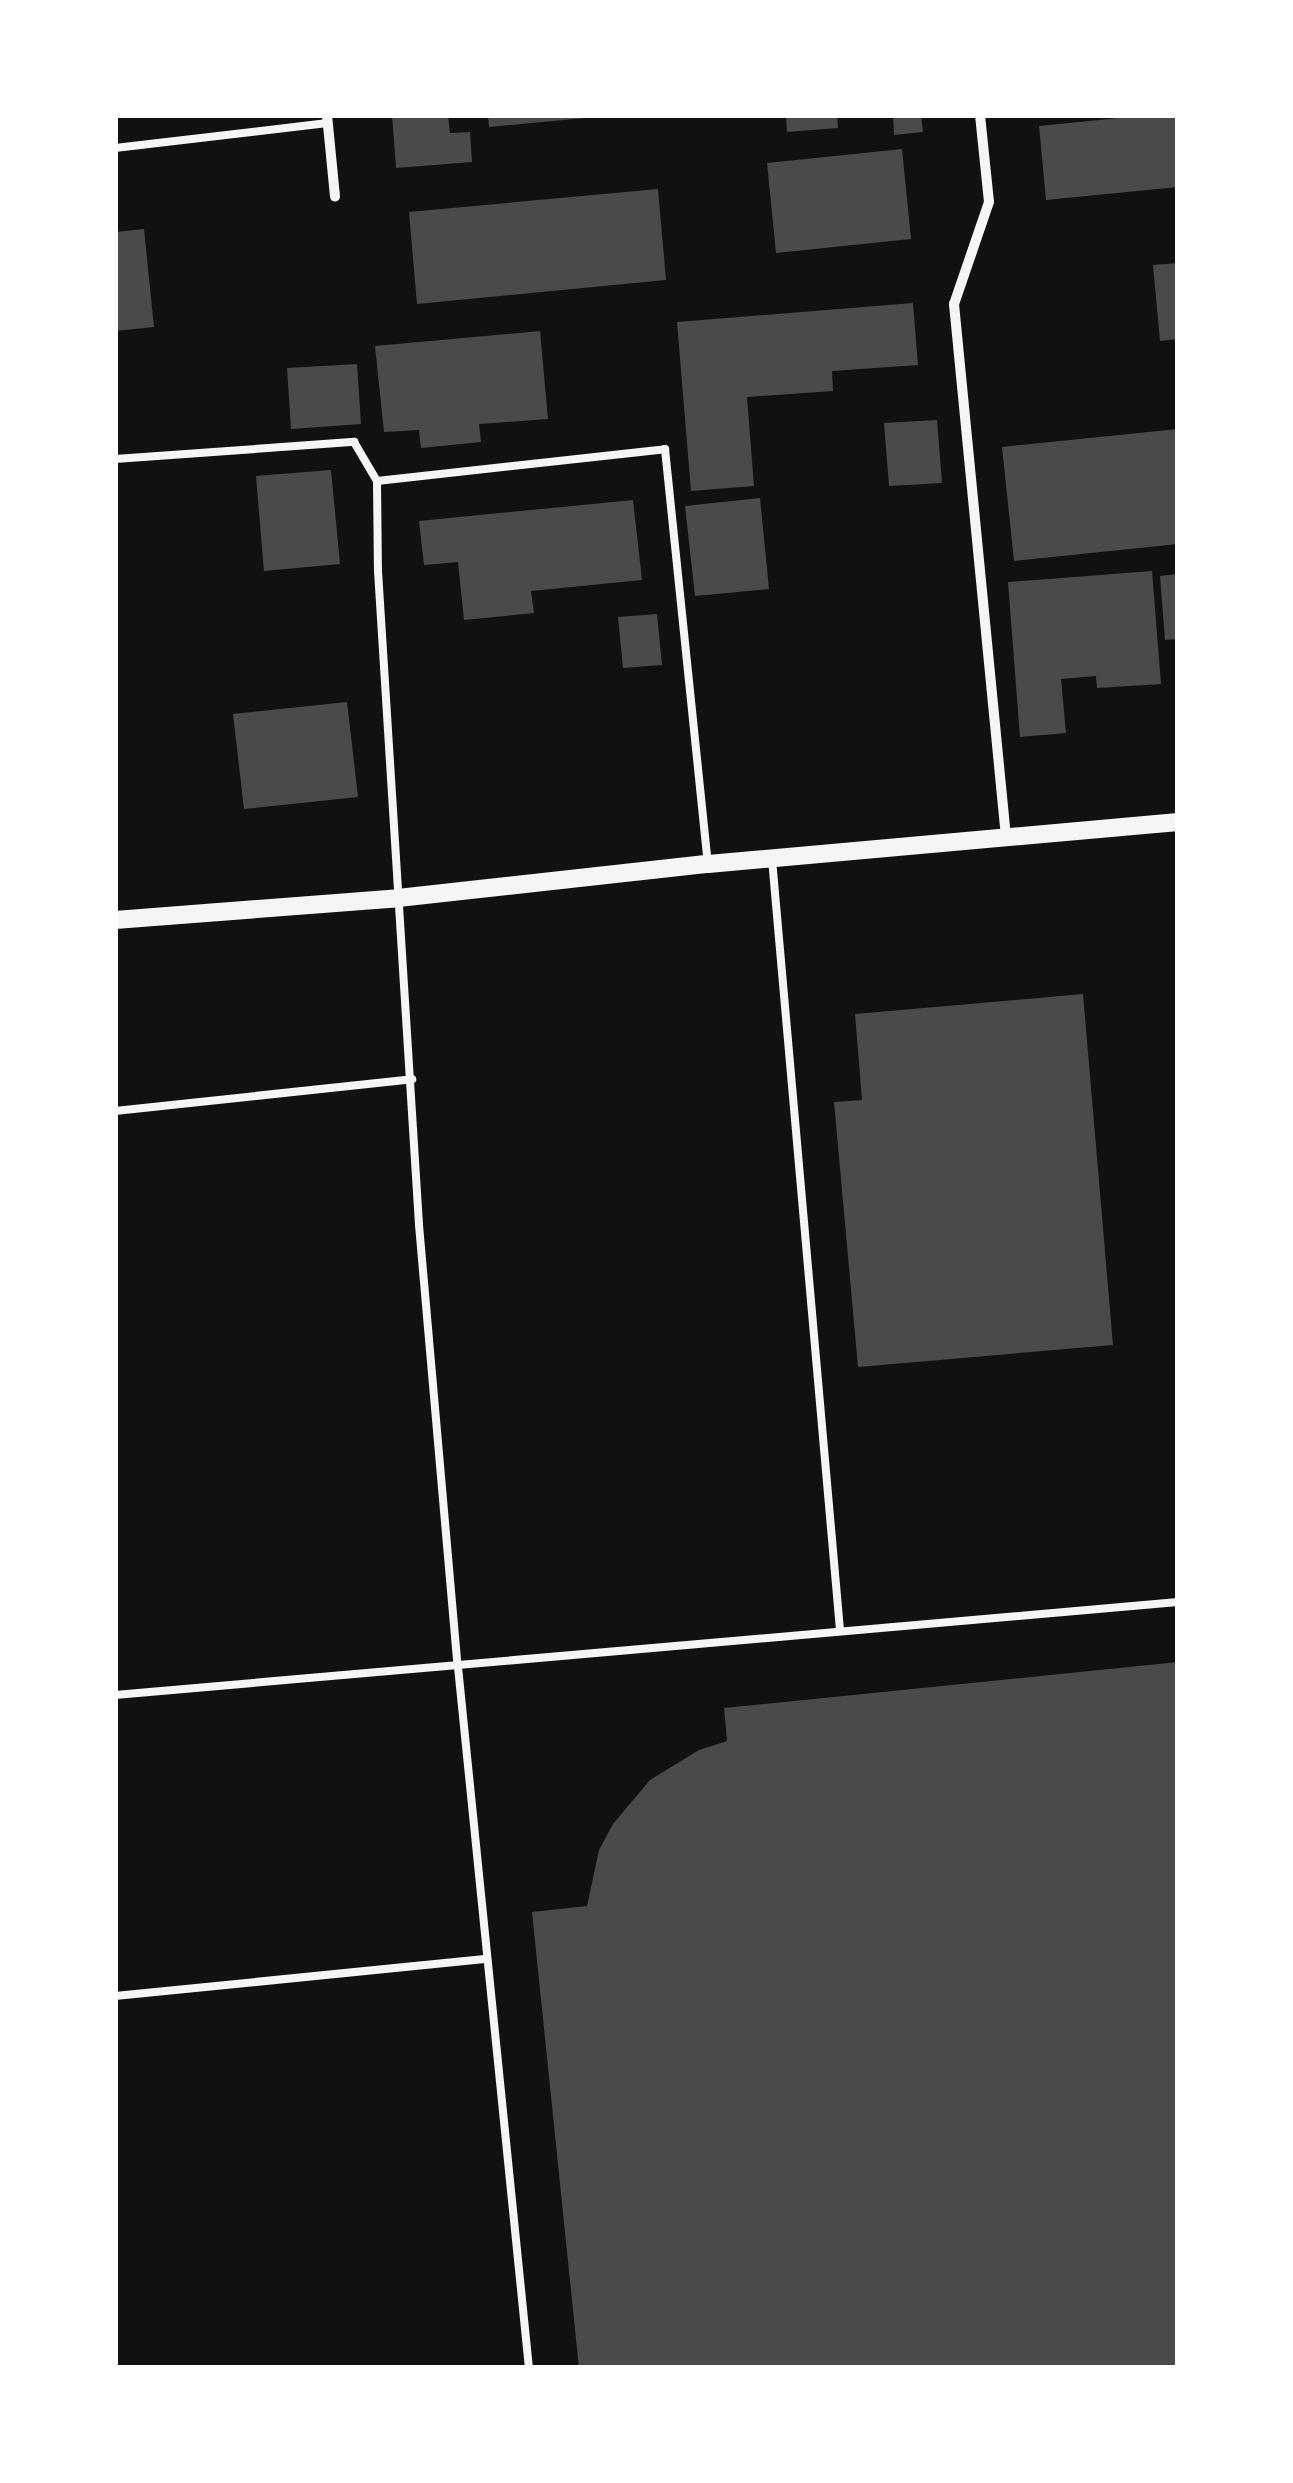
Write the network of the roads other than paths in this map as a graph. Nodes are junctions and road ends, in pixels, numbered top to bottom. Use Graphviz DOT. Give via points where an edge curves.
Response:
graph roads {
  1 [pos="980,115"];
  2 [pos="328,119"];
  3 [pos="115,148"];
  4 [pos="335,197"];
  5 [pos="115,458"];
  6 [pos="377,481"];
  7 [pos="1178,822"];
  8 [pos="1006,837"];
  9 [pos="772,859"];
  10 [pos="708,864"];
  11 [pos="398,898"];
  12 [pos="115,920"];
  13 [pos="412,1078"];
  14 [pos="115,1111"];
  15 [pos="1178,1602"];
  16 [pos="840,1630"];
  17 [pos="458,1667"];
  18 [pos="115,1695"];
  19 [pos="487,1959"];
  20 [pos="115,1996"];
  21 [pos="530,2368"];
  1 -- 8 [label="street" via="989,202 954,304"];
  2 -- 3 [label="lane"];
  2 -- 4 [label="street"];
  5 -- 6 [label="lane" via="354,442"];
  6 -- 10 [label="lane" via="665,449"];
  6 -- 11 [label="lane"];
  7 -- 8 [label="street"];
  8 -- 9 [label="street"];
  9 -- 10 [label="street"];
  9 -- 16 [label="lane"];
  10 -- 11 [label="street"];
  11 -- 12 [label="street"];
  11 -- 13 [label="lane"];
  13 -- 14 [label="lane"];
  13 -- 17 [label="lane"];
  15 -- 16 [label="lane"];
  16 -- 17 [label="lane"];
  17 -- 18 [label="lane"];
  17 -- 19 [label="lane"];
  19 -- 20 [label="lane"];
  19 -- 21 [label="lane"];
}
